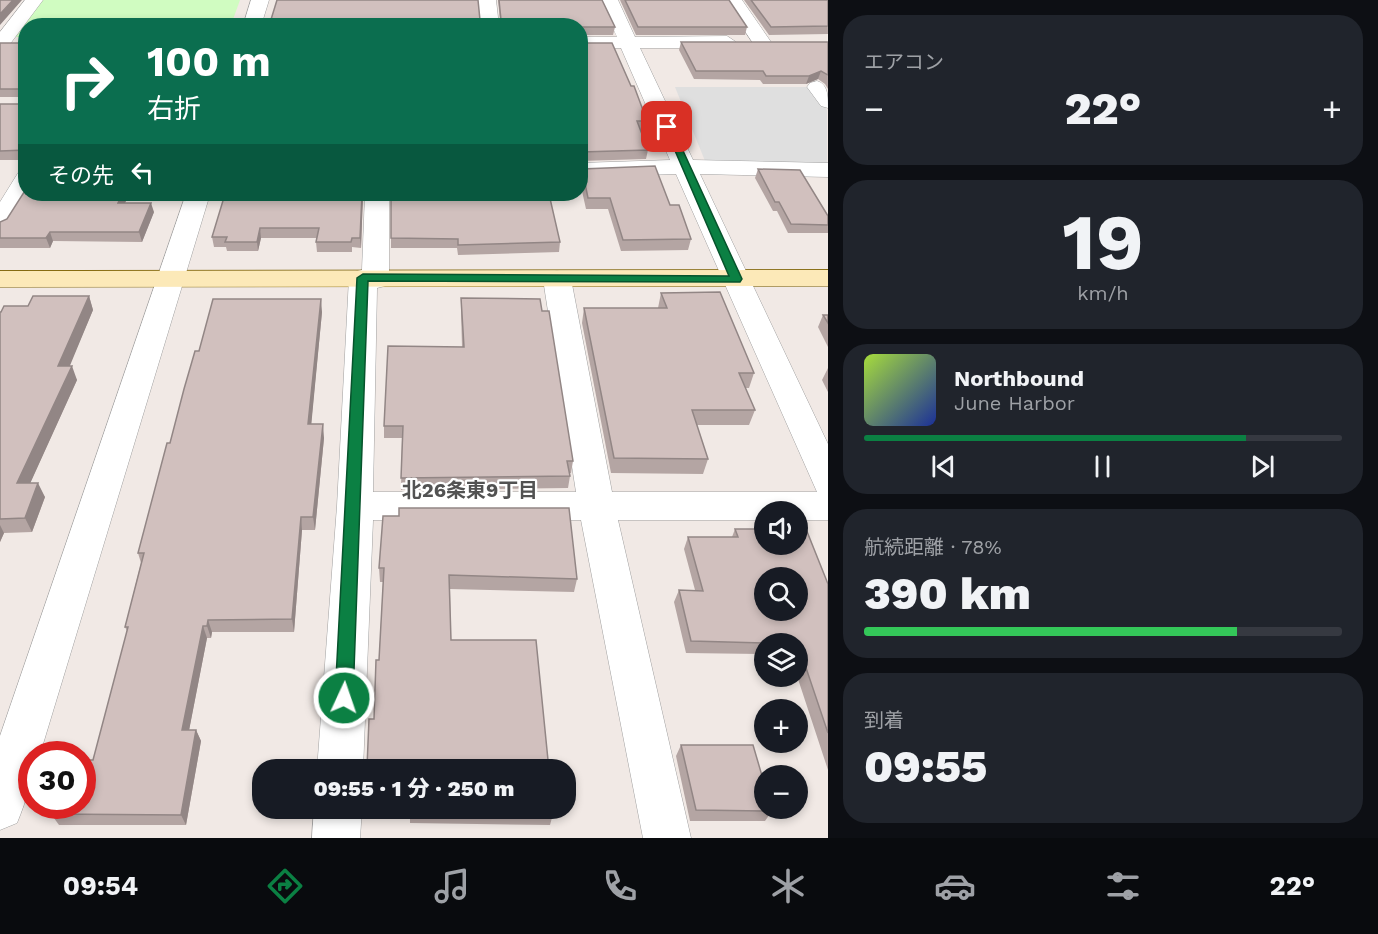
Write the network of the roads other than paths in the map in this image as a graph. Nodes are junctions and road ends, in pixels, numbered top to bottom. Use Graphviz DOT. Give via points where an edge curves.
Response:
graph roads {
  1 [pos="34,0"];
  2 [pos="260,0"];
  3 [pos="487,0"];
  4 [pos="609,0"];
  5 [pos="733,0"];
  6 [pos="20,18"];
  7 [pos="254,18"];
  8 [pos="489,18"];
  9 [pos="18,21"];
  10 [pos="628,42"];
  11 [pos="762,42"];
  12 [pos="784,42"];
  13 [pos="588,43"];
  14 [pos="0,44"];
  15 [pos="18,44"];
  16 [pos="686,167"];
  17 [pos="588,170"];
  18 [pos="828,170"];
  19 [pos="18,177"];
  20 [pos="196,201"];
  21 [pos="376,201"];
  22 [pos="0,223"];
  23 [pos="828,278"];
  24 [pos="0,279"];
  25 [pos="170,279"];
  26 [pos="369,279"];
  27 [pos="557,279"];
  28 [pos="736,279"];
  29 [pos="828,482"];
  30 [pos="596,505"];
  31 [pos="355,506"];
  32 [pos="828,506"];
  33 [pos="341,759"];
  34 [pos="0,806"];
  35 [pos="337,819"];
  36 [pos="336,838"];
  37 [pos="667,838"];
  1 -- 6 [label="street"];
  2 -- 7 [label="street"];
  3 -- 8 [label="street"];
  4 -- 10 [label="street"];
  5 -- 11 [label="street"];
  9 -- 14 [label="street"];
  10 -- 11 [label="street"];
  10 -- 13 [label="street"];
  10 -- 16 [label="street"];
  11 -- 12 [label="street"];
  14 -- 15 [label="street"];
  16 -- 17 [label="street"];
  16 -- 18 [label="street"];
  16 -- 28 [label="street"];
  19 -- 22 [label="street"];
  20 -- 25 [label="street"];
  21 -- 26 [label="street"];
  23 -- 28 [label="street"];
  24 -- 25 [label="street"];
  25 -- 26 [label="street"];
  25 -- 34 [label="street"];
  26 -- 27 [label="street"];
  26 -- 31 [label="street"];
  27 -- 28 [label="street"];
  27 -- 30 [label="street"];
  28 -- 29 [label="street"];
  30 -- 31 [label="street"];
  30 -- 32 [label="street"];
  30 -- 37 [label="street"];
  31 -- 33 [label="street"];
  35 -- 36 [label="street"];
}
